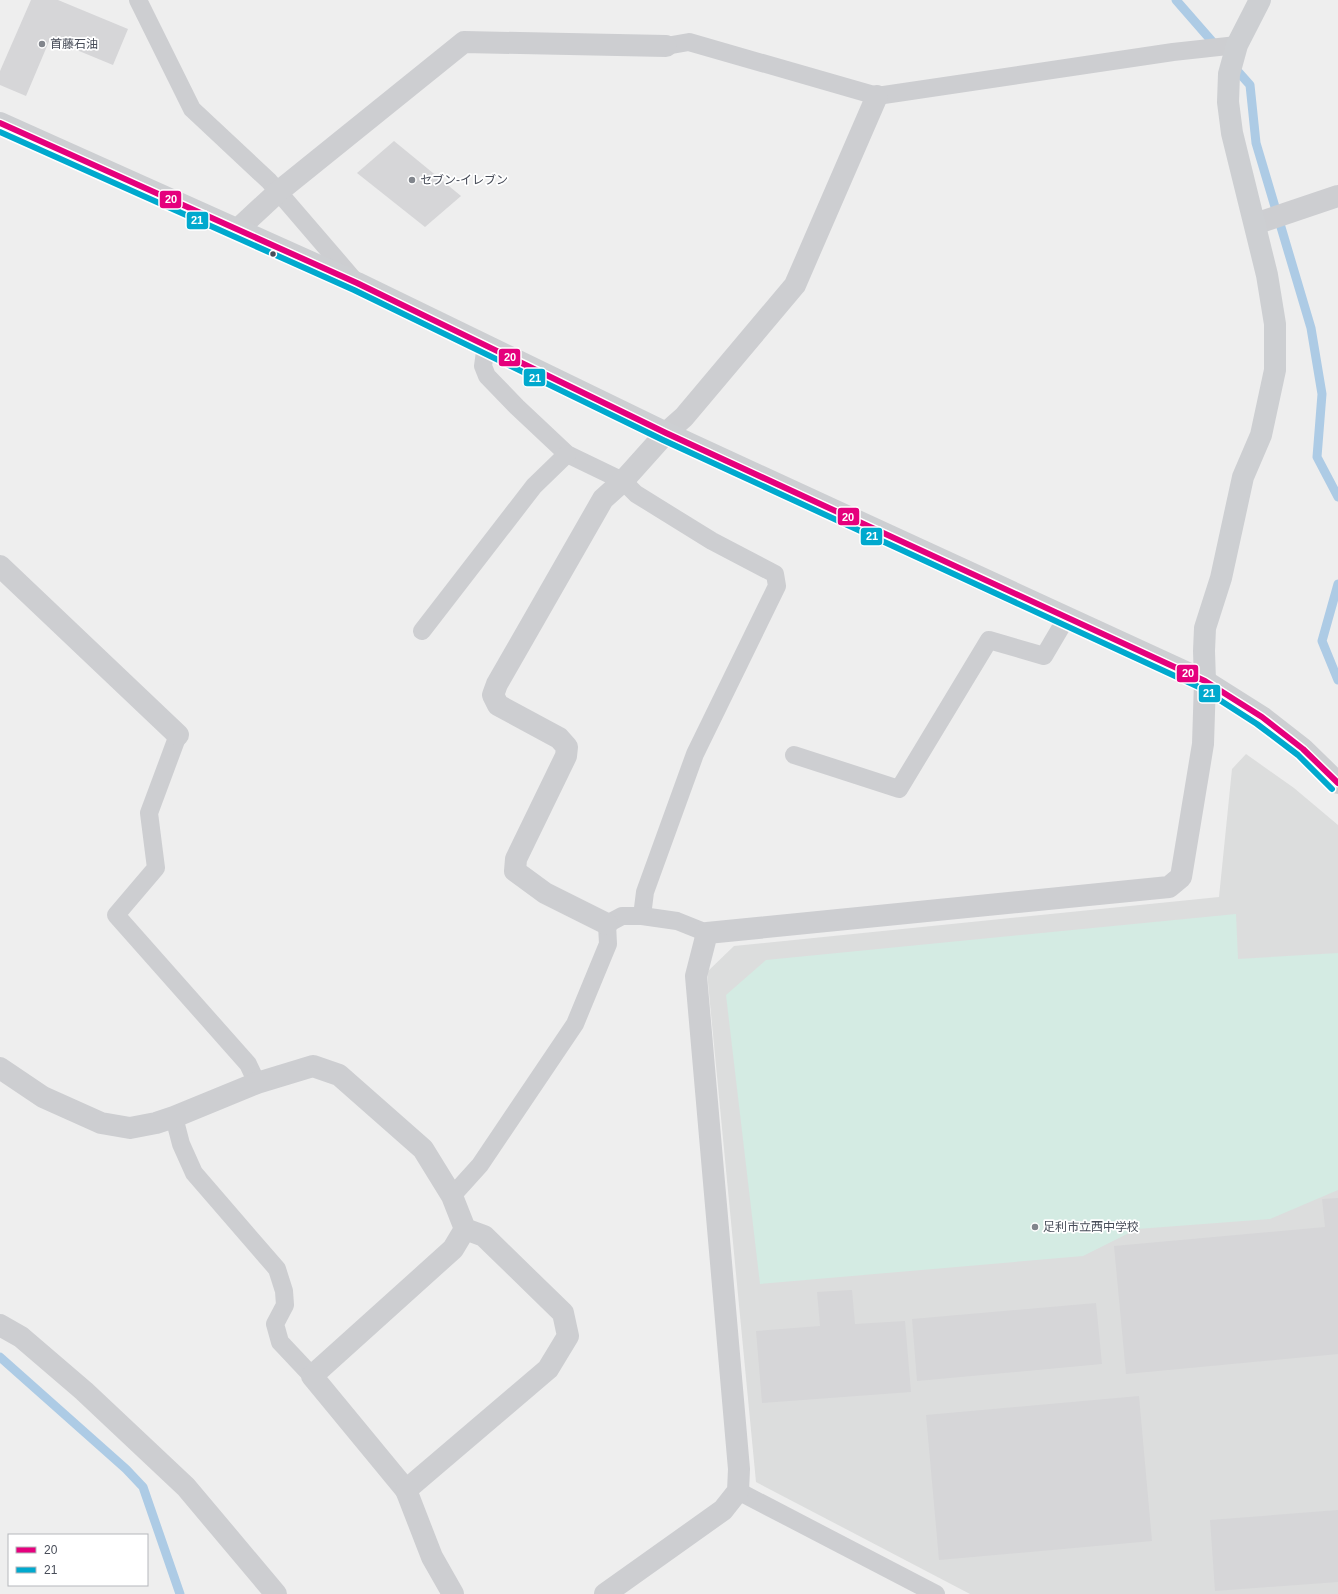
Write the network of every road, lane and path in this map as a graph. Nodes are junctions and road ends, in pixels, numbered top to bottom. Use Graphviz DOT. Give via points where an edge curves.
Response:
graph roads {
  1 [pos="138,0"];
  2 [pos="1260,0"];
  3 [pos="1237,45"];
  4 [pos="666,46"];
  5 [pos="877,96"];
  6 [pos="0,123"];
  7 [pos="278,192"];
  8 [pos="1338,196"];
  9 [pos="1255,224"];
  10 [pos="238,229"];
  11 [pos="357,283"];
  12 [pos="486,345"];
  13 [pos="666,433"];
  14 [pos="567,454"];
  15 [pos="623,481"];
  16 [pos="0,566"];
  17 [pos="1067,617"];
  18 [pos="422,631"];
  19 [pos="1206,681"];
  20 [pos="178,735"];
  21 [pos="794,755"];
  22 [pos="1338,784"];
  23 [pos="642,916"];
  24 [pos="607,924"];
  25 [pos="707,933"];
  26 [pos="0,1068"];
  27 [pos="257,1082"];
  28 [pos="174,1117"];
  29 [pos="452,1196"];
  30 [pos="465,1229"];
  31 [pos="0,1325"];
  32 [pos="312,1376"];
  33 [pos="406,1490"];
  34 [pos="738,1491"];
  35 [pos="276,1594"];
  36 [pos="453,1594"];
  37 [pos="605,1594"];
  38 [pos="936,1594"];
  1 -- 7 [label="lane" via="192,109"];
  2 -- 3 [label="street"];
  3 -- 5 [label="lane" via="1166,53"];
  3 -- 9 [label="street" via="1229,74 1228,102 1232,133"];
  4 -- 5 [label="lane" via="688,42"];
  4 -- 7 [label="street" via="464,42"];
  5 -- 13 [label="street" via="795,286 684,417"];
  6 -- 10 [label="street"];
  7 -- 10 [label="street"];
  7 -- 11 [label="lane"];
  8 -- 9 [label="street"];
  9 -- 19 [label="street" via="1267,275 1274,324 1275,370 1261,435 1243,478 1221,578 1206,628"];
  10 -- 11 [label="street"];
  11 -- 12 [label="street"];
  12 -- 13 [label="street"];
  12 -- 14 [label="lane" via="483,366 487,376"];
  13 -- 15 [label="street"];
  13 -- 17 [label="street"];
  14 -- 15 [label="lane"];
  14 -- 18 [label="lane" via="534,486"];
  15 -- 23 [label="lane" via="636,494 712,541 775,574 777,586 695,754 645,892"];
  15 -- 24 [label="street" via="603,499 493,695 498,705 560,738 567,747 566,756 516,859 515,871 545,892"];
  16 -- 20 [label="street"];
  17 -- 19 [label="street"];
  17 -- 21 [label="lane" via="1044,656 988,640 899,789"];
  19 -- 22 [label="street" via="1262,717 1303,749"];
  19 -- 25 [label="street" via="1203,744 1181,877 1169,888"];
  20 -- 27 [label="lane" via="149,813 156,868 116,915 248,1064"];
  23 -- 24 [label="lane" via="622,916"];
  23 -- 25 [label="lane" via="677,921"];
  24 -- 29 [label="lane" via="608,944 575,1024 480,1165"];
  25 -- 34 [label="street" via="696,976 739,1469"];
  26 -- 28 [label="street" via="43,1097 101,1123 130,1128"];
  27 -- 28 [label="street"];
  27 -- 29 [label="street" via="313,1066 339,1075 423,1149"];
  28 -- 32 [label="lane" via="181,1144 194,1174 277,1269 285,1304 275,1324 280,1342"];
  29 -- 30 [label="street"];
  30 -- 32 [label="street" via="453,1249"];
  30 -- 33 [label="street" via="484,1236 563,1313 568,1336 548,1369"];
  31 -- 35 [label="street" via="21,1337 84,1391 186,1487"];
  32 -- 33 [label="street"];
  33 -- 36 [label="street" via="432,1556"];
  34 -- 37 [label="street" via="723,1510"];
  34 -- 38 [label="lane"];
}
